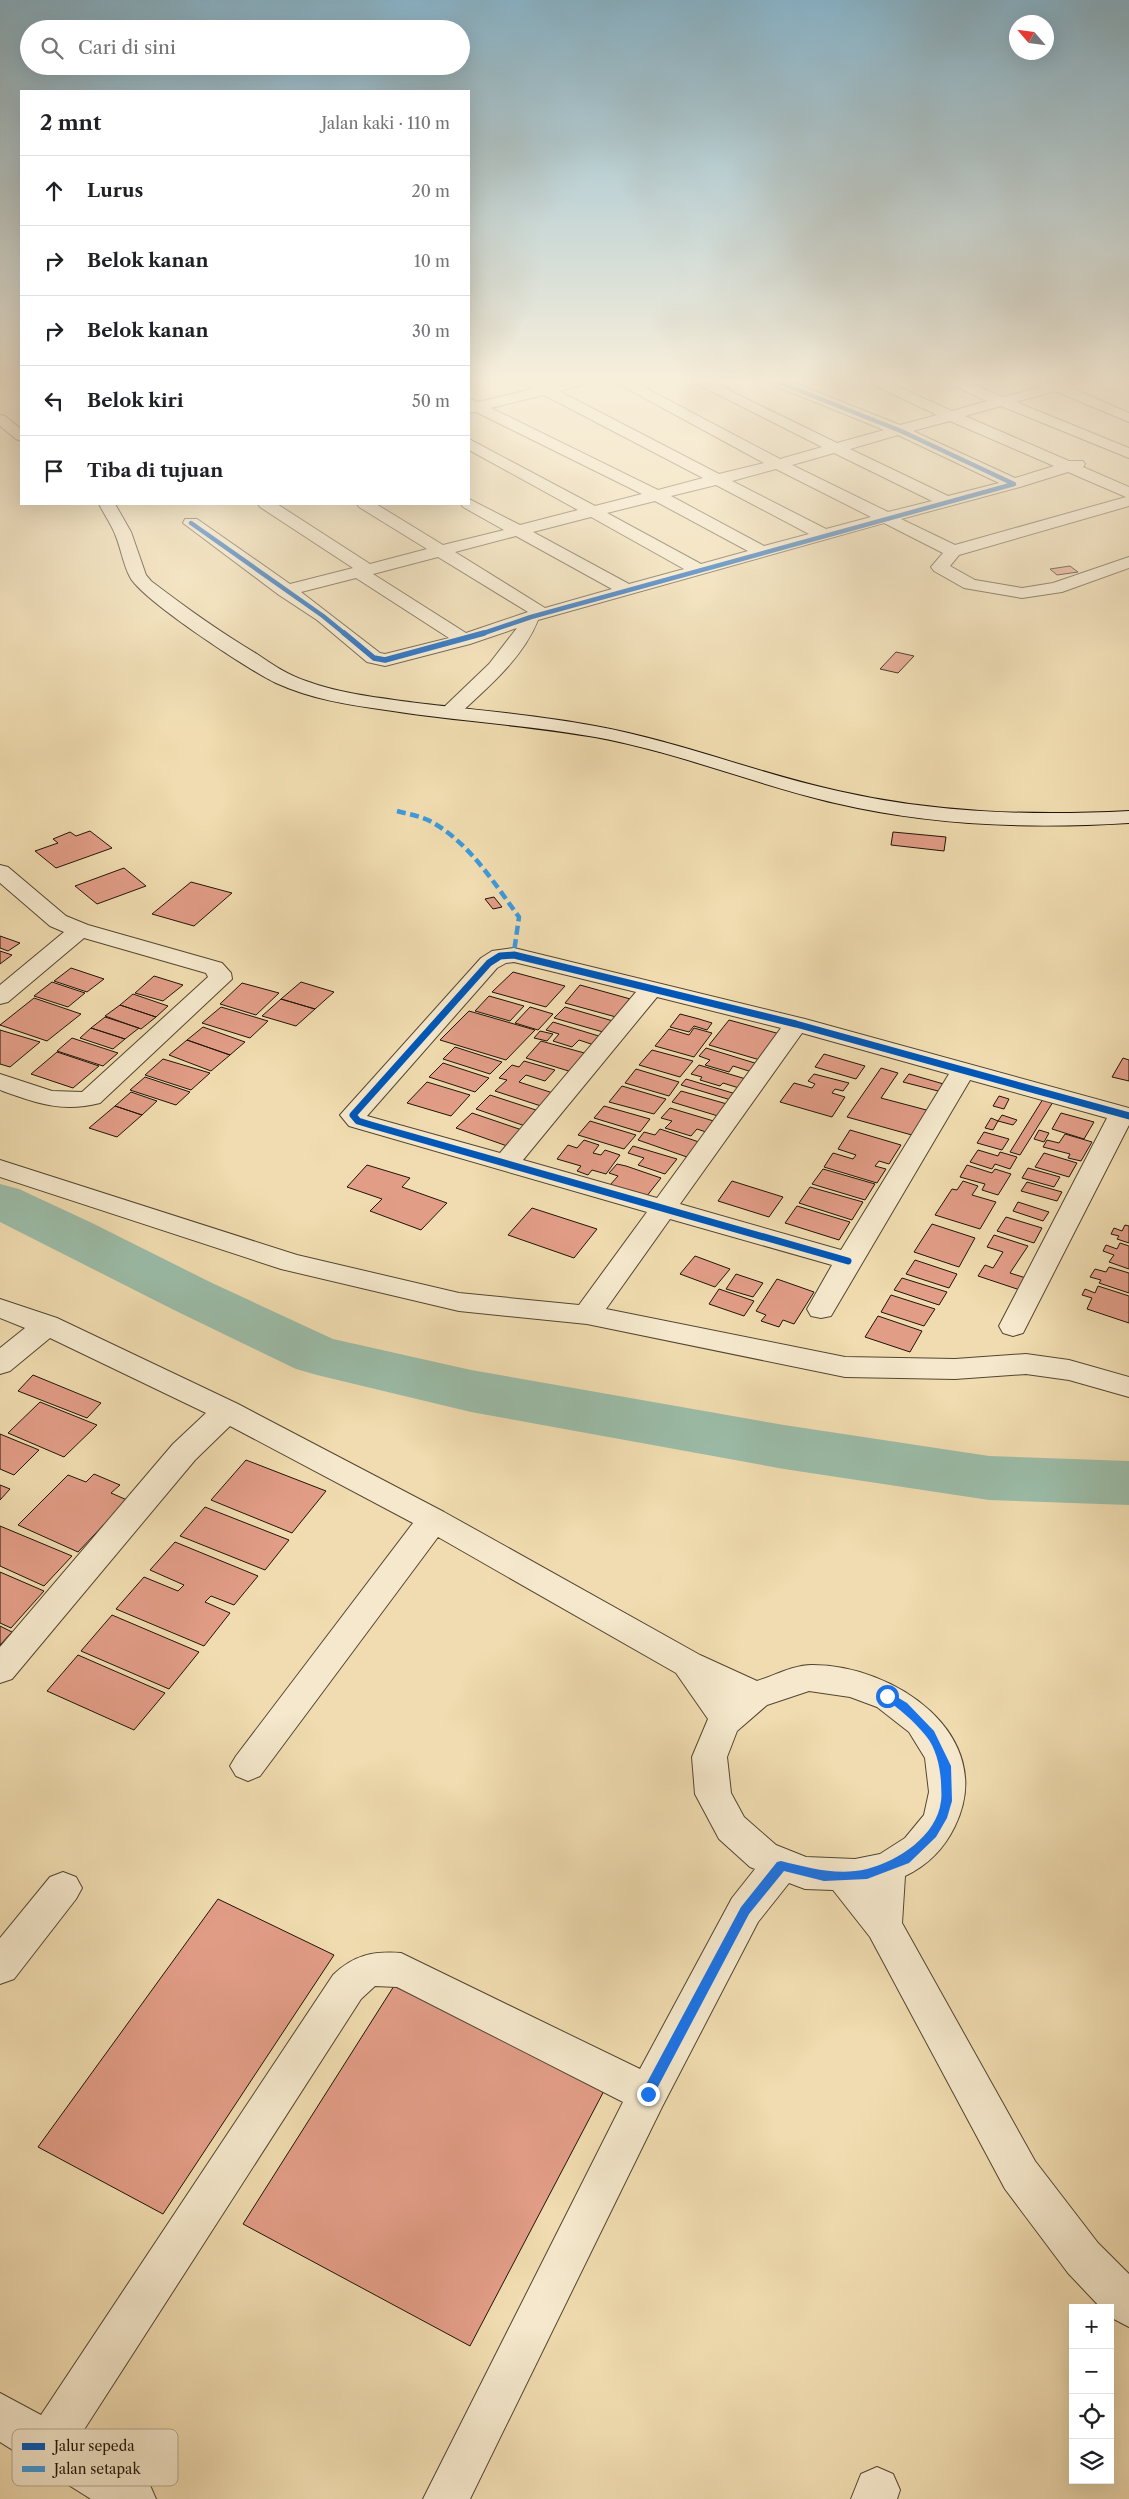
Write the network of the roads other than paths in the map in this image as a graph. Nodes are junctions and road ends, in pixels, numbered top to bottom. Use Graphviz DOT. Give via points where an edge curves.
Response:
graph roads {
  1 [pos="566,499"];
  2 [pos="642,499"];
  3 [pos="663,499"];
  4 [pos="754,499"];
  5 [pos="847,499"];
  6 [pos="940,499"];
  7 [pos="960,499"];
  8 [pos="1129,501"];
  9 [pos="947,502"];
  10 [pos="108,505"];
  11 [pos="267,505"];
  12 [pos="366,505"];
  13 [pos="470,505"];
  14 [pos="590,512"];
  15 [pos="885,518"];
  16 [pos="191,523"];
  17 [pos="518,530"];
  18 [pos="824,535"];
  19 [pos="441,550"];
  20 [pos="954,551"];
  21 [pos="762,552"];
  22 [pos="1129,562"];
  23 [pos="700,570"];
  24 [pos="363,571"];
  25 [pos="627,590"];
  26 [pos="285,591"];
  27 [pos="537,616"];
  28 [pos="464,640"];
  29 [pos="449,713"];
  30 [pos="1129,817"];
  31 [pos="0,872"];
  32 [pos="80,930"];
  33 [pos="652,988"];
  34 [pos="0,997"];
  35 [pos="796,1024"];
  36 [pos="964,1070"];
  37 [pos="0,1081"];
  38 [pos="1125,1115"];
  39 [pos="506,1163"];
  40 [pos="0,1168"];
  41 [pos="665,1208"];
  42 [pos="848,1261"];
  43 [pos="0,1308"];
  44 [pos="821,1309"];
  45 [pos="587,1316"];
  46 [pos="47,1325"];
  47 [pos="1013,1326"];
  48 [pos="0,1364"];
  49 [pos="1129,1387"];
  50 [pos="226,1412"];
  51 [pos="433,1520"];
  52 [pos="688,1664"];
  53 [pos="0,1670"];
  54 [pos="754,1694"];
  55 [pos="726,1718"];
  56 [pos="248,1766"];
  57 [pos="769,1859"];
  58 [pos="887,1868"];
  59 [pos="845,1877"];
  60 [pos="63,1888"];
  61 [pos="883,1925"];
  62 [pos="0,1967"];
  63 [pos="648,2094"];
  64 [pos="1129,2305"];
  65 [pos="0,2416"];
  66 [pos="22,2429"];
  67 [pos="58,2429"];
  68 [pos="113,2486"];
  69 [pos="133,2499"];
  70 [pos="446,2499"];
  1 -- 14 [label="street"];
  2 -- 14 [label="street"];
  3 -- 21 [label="street"];
  4 -- 18 [label="street"];
  5 -- 15 [label="street"];
  6 -- 9 [label="street"];
  7 -- 9 [label="street"];
  8 -- 20 [label="street"];
  9 -- 15 [label="street"];
  10 -- 29 [label="street" via="123,532 138,576 145,585 234,649 286,680 326,694"];
  11 -- 24 [label="street"];
  12 -- 19 [label="street"];
  13 -- 17 [label="street"];
  14 -- 17 [label="street"];
  14 -- 23 [label="street"];
  15 -- 18 [label="street"];
  15 -- 20 [label="street"];
  16 -- 26 [label="street"];
  17 -- 19 [label="street"];
  17 -- 25 [label="street"];
  18 -- 21 [label="street"];
  19 -- 24 [label="street"];
  19 -- 27 [label="street"];
  20 -- 22 [label="street" via="940,567 970,584 1022,593 1056,588"];
  21 -- 23 [label="street"];
  23 -- 25 [label="street"];
  24 -- 26 [label="street"];
  24 -- 28 [label="street"];
  25 -- 27 [label="street"];
  26 -- 28 [label="street" via="323,616 374,658 390,660"];
  27 -- 28 [label="street"];
  27 -- 29 [label="street" via="491,672"];
  29 -- 30 [label="street" via="558,726 636,740 797,788 878,807 994,819 1096,820"];
  31 -- 32 [label="street" via="58,920"];
  32 -- 34 [label="street"];
  32 -- 37 [label="street" via="214,968 220,979 92,1098 66,1102"];
  33 -- 35 [label="street"];
  33 -- 39 [label="street"];
  33 -- 39 [label="street" via="514,955 500,956 489,963 353,1115 358,1121"];
  35 -- 36 [label="street"];
  35 -- 41 [label="street"];
  36 -- 38 [label="street"];
  36 -- 42 [label="street"];
  38 -- 47 [label="street"];
  39 -- 41 [label="street"];
  40 -- 45 [label="street" via="291,1263 459,1302"];
  41 -- 42 [label="street"];
  41 -- 45 [label="street"];
  42 -- 44 [label="street"];
  43 -- 46 [label="street"];
  45 -- 49 [label="street" via="845,1367 955,1369 1026,1364 1068,1370"];
  46 -- 48 [label="street"];
  46 -- 50 [label="street"];
  50 -- 51 [label="street"];
  50 -- 53 [label="street" via="184,1452"];
  51 -- 52 [label="street"];
  51 -- 56 [label="street"];
  52 -- 54 [label="street"];
  52 -- 55 [label="street"];
  54 -- 55 [label="street"];
  54 -- 58 [label="street" via="770,1686 809,1678 849,1681 904,1706 931,1734 946,1766 947,1793 941,1818 920,1848"];
  55 -- 57 [label="street" via="711,1748 709,1782 718,1809 735,1834"];
  57 -- 59 [label="street" via="802,1872"];
  57 -- 63 [label="street"];
  58 -- 59 [label="street"];
  58 -- 61 [label="street"];
  59 -- 61 [label="street"];
  60 -- 62 [label="street"];
  61 -- 64 [label="street" via="1020,2175 1083,2258"];
  63 -- 67 [label="street" via="400,1970 372,1968 360,1974 347,1987"];
  63 -- 70 [label="street"];
  65 -- 66 [label="street"];
  68 -- 69 [label="street"];
}
